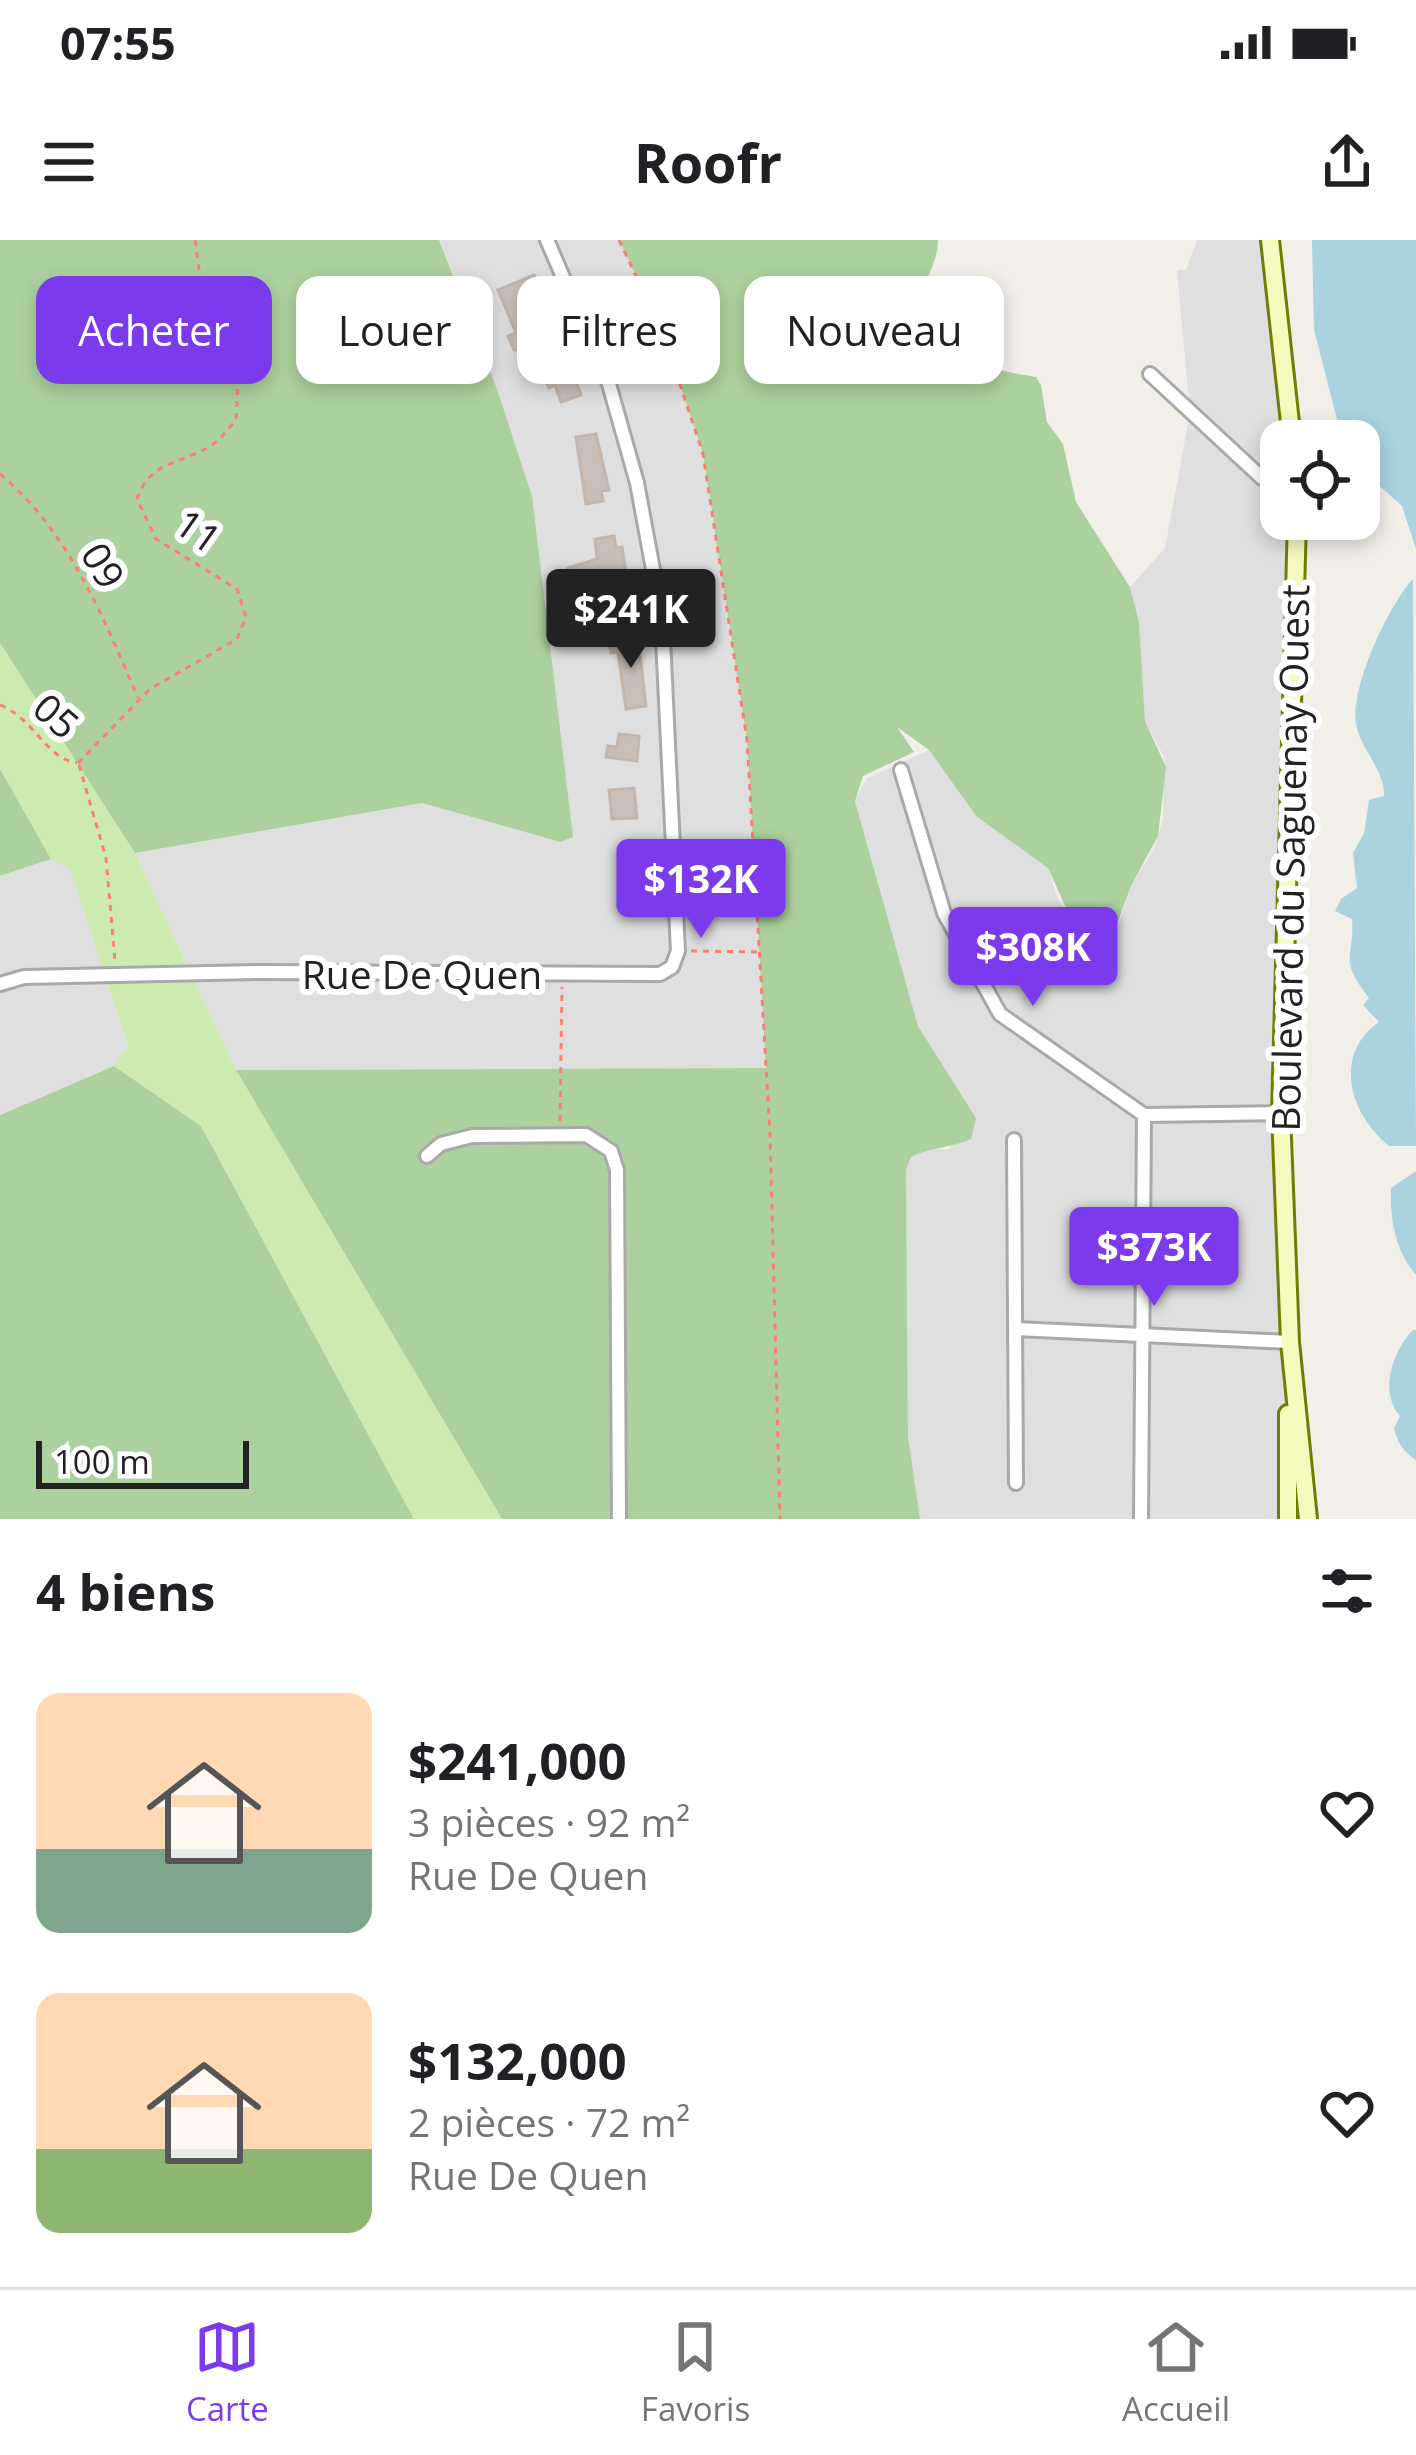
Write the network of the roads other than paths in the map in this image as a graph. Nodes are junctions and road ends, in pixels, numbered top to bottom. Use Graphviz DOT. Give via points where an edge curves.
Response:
graph roads {
  1 [pos="547,240"];
  2 [pos="1270,240"];
  3 [pos="1150,374"];
  4 [pos="1290,420"];
  5 [pos="1260,476"];
  6 [pos="1296,540"];
  7 [pos="901,770"];
  8 [pos="0,985"];
  9 [pos="1281,1113"];
  10 [pos="1144,1115"];
  11 [pos="1014,1140"];
  12 [pos="427,1156"];
  13 [pos="1016,1329"];
  14 [pos="1142,1332"];
  15 [pos="1290,1342"];
  16 [pos="1016,1483"];
  17 [pos="619,1519"];
  18 [pos="1141,1519"];
  19 [pos="1288,1519"];
  20 [pos="1308,1519"];
  1 -- 8 [label="street, Rue De Quen" via="609,384 662,618 672,967 660,974 24,977"];
  2 -- 4 [label="main road"];
  3 -- 5 [label="street"];
  6 -- 9 [label="main road, Boulevard du Saguenay Ouest"];
  7 -- 10 [label="street" via="944,913 1000,1015"];
  9 -- 10 [label="street"];
  9 -- 15 [label="main road, Boulevard du Saguenay Ouest"];
  10 -- 14 [label="street"];
  11 -- 13 [label="street"];
  12 -- 17 [label="street" via="456,1138 559,1136 596,1138 616,1160"];
  13 -- 14 [label="street"];
  13 -- 16 [label="street"];
  14 -- 15 [label="street"];
  14 -- 18 [label="street"];
  15 -- 19 [label="main road, Boulevard du Saguenay Ouest"];
  15 -- 20 [label="main road, Boulevard du Saguenay Ouest"];
}
